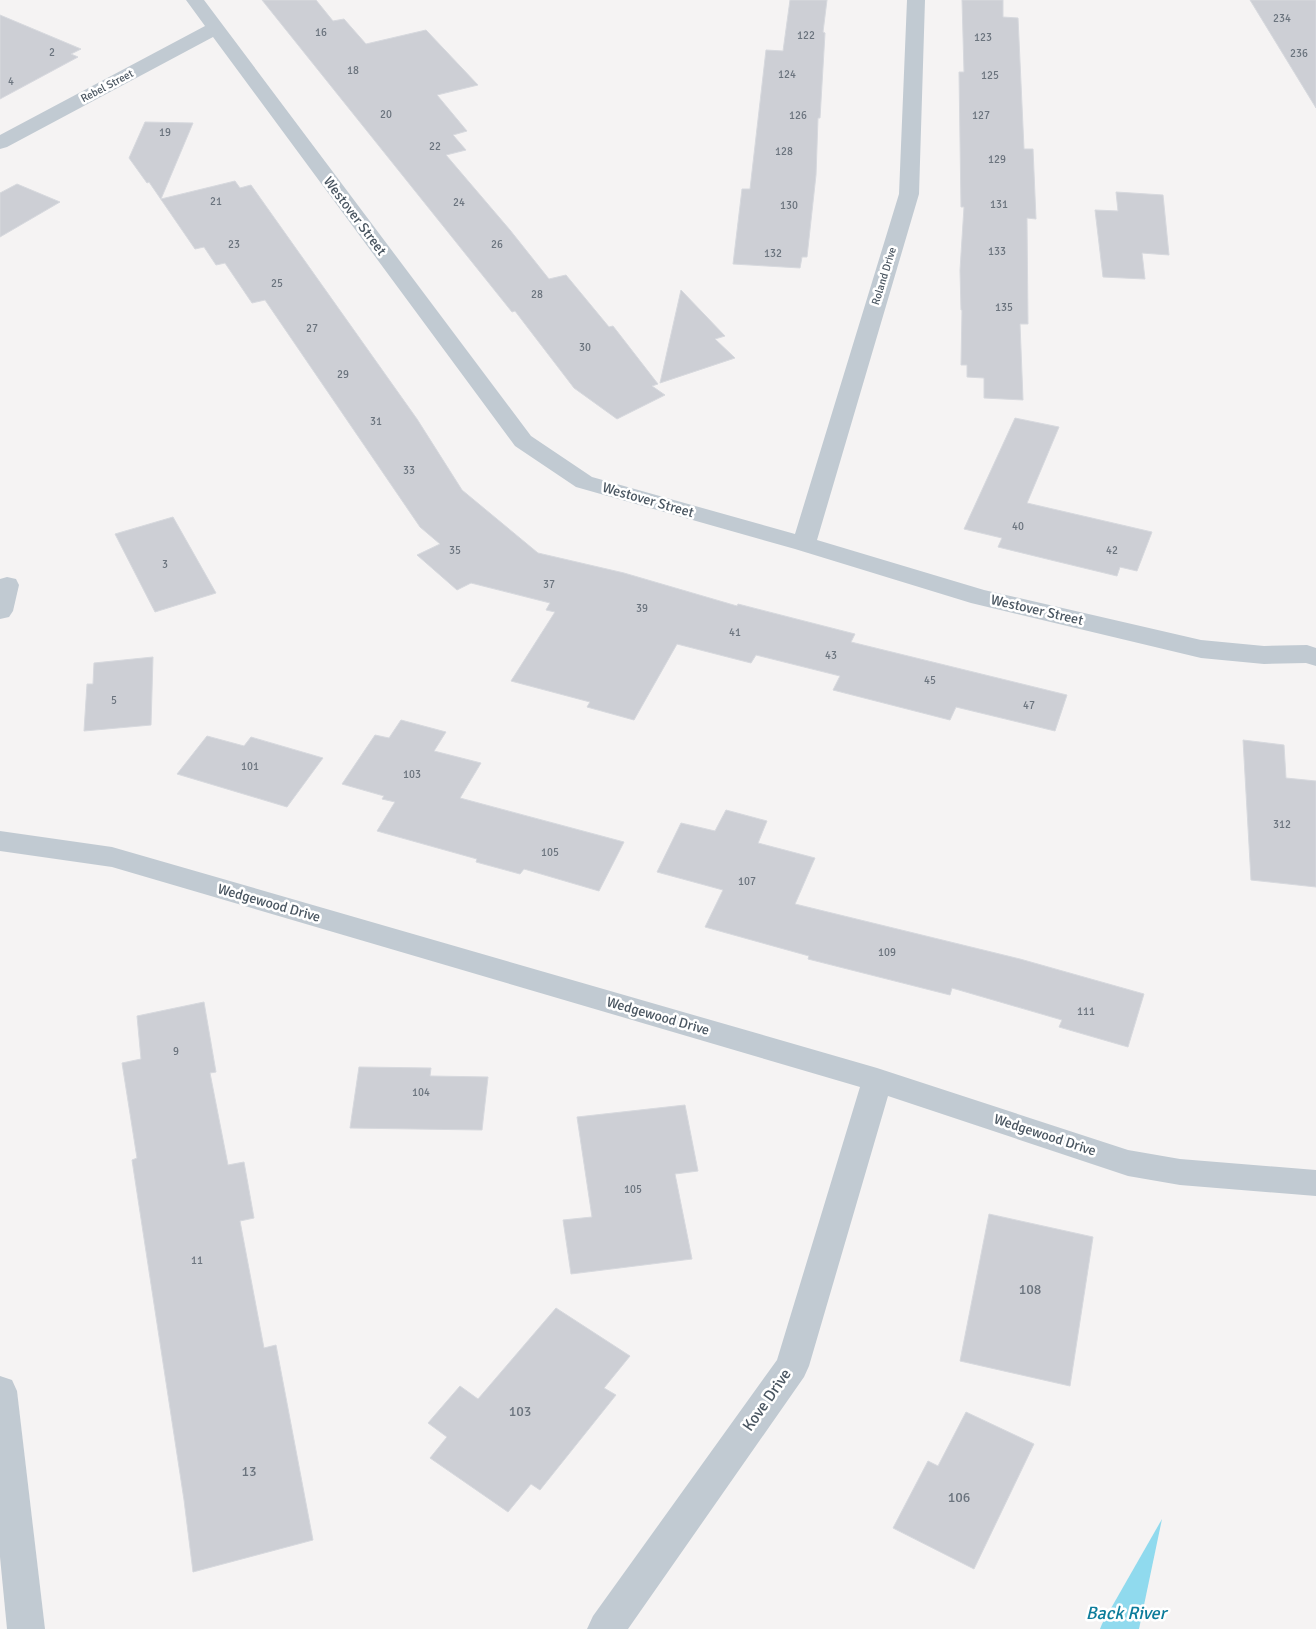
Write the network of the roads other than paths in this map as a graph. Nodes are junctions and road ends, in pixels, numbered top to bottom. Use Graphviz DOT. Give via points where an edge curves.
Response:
graph roads {
  1 [pos="195,0"];
  2 [pos="916,0"];
  3 [pos="215,28"];
  4 [pos="0,143"];
  5 [pos="804,544"];
  6 [pos="7,585"];
  7 [pos="0,611"];
  8 [pos="1316,658"];
  9 [pos="0,841"];
  10 [pos="877,1080"];
  11 [pos="1316,1183"];
  12 [pos="0,1391"];
  13 [pos="26,1629"];
  14 [pos="606,1629"];
  1 -- 3 [label="street, Westover Street"];
  2 -- 5 [label="street, Roland Drive" via="909,194"];
  3 -- 4 [label="street, Rebel Street"];
  3 -- 5 [label="street, Westover Street" via="522,441 584,482"];
  5 -- 8 [label="street, Westover Street" via="980,597 1200,649 1307,654"];
  6 -- 7 [label="street"];
  9 -- 10 [label="street, Wedgewood Drive" via="112,858"];
  10 -- 11 [label="street, Wedgewood Drive" via="1128,1163 1180,1172"];
  10 -- 14 [label="street, Kove Drive" via="792,1366"];
  12 -- 13 [label="street"];
}
